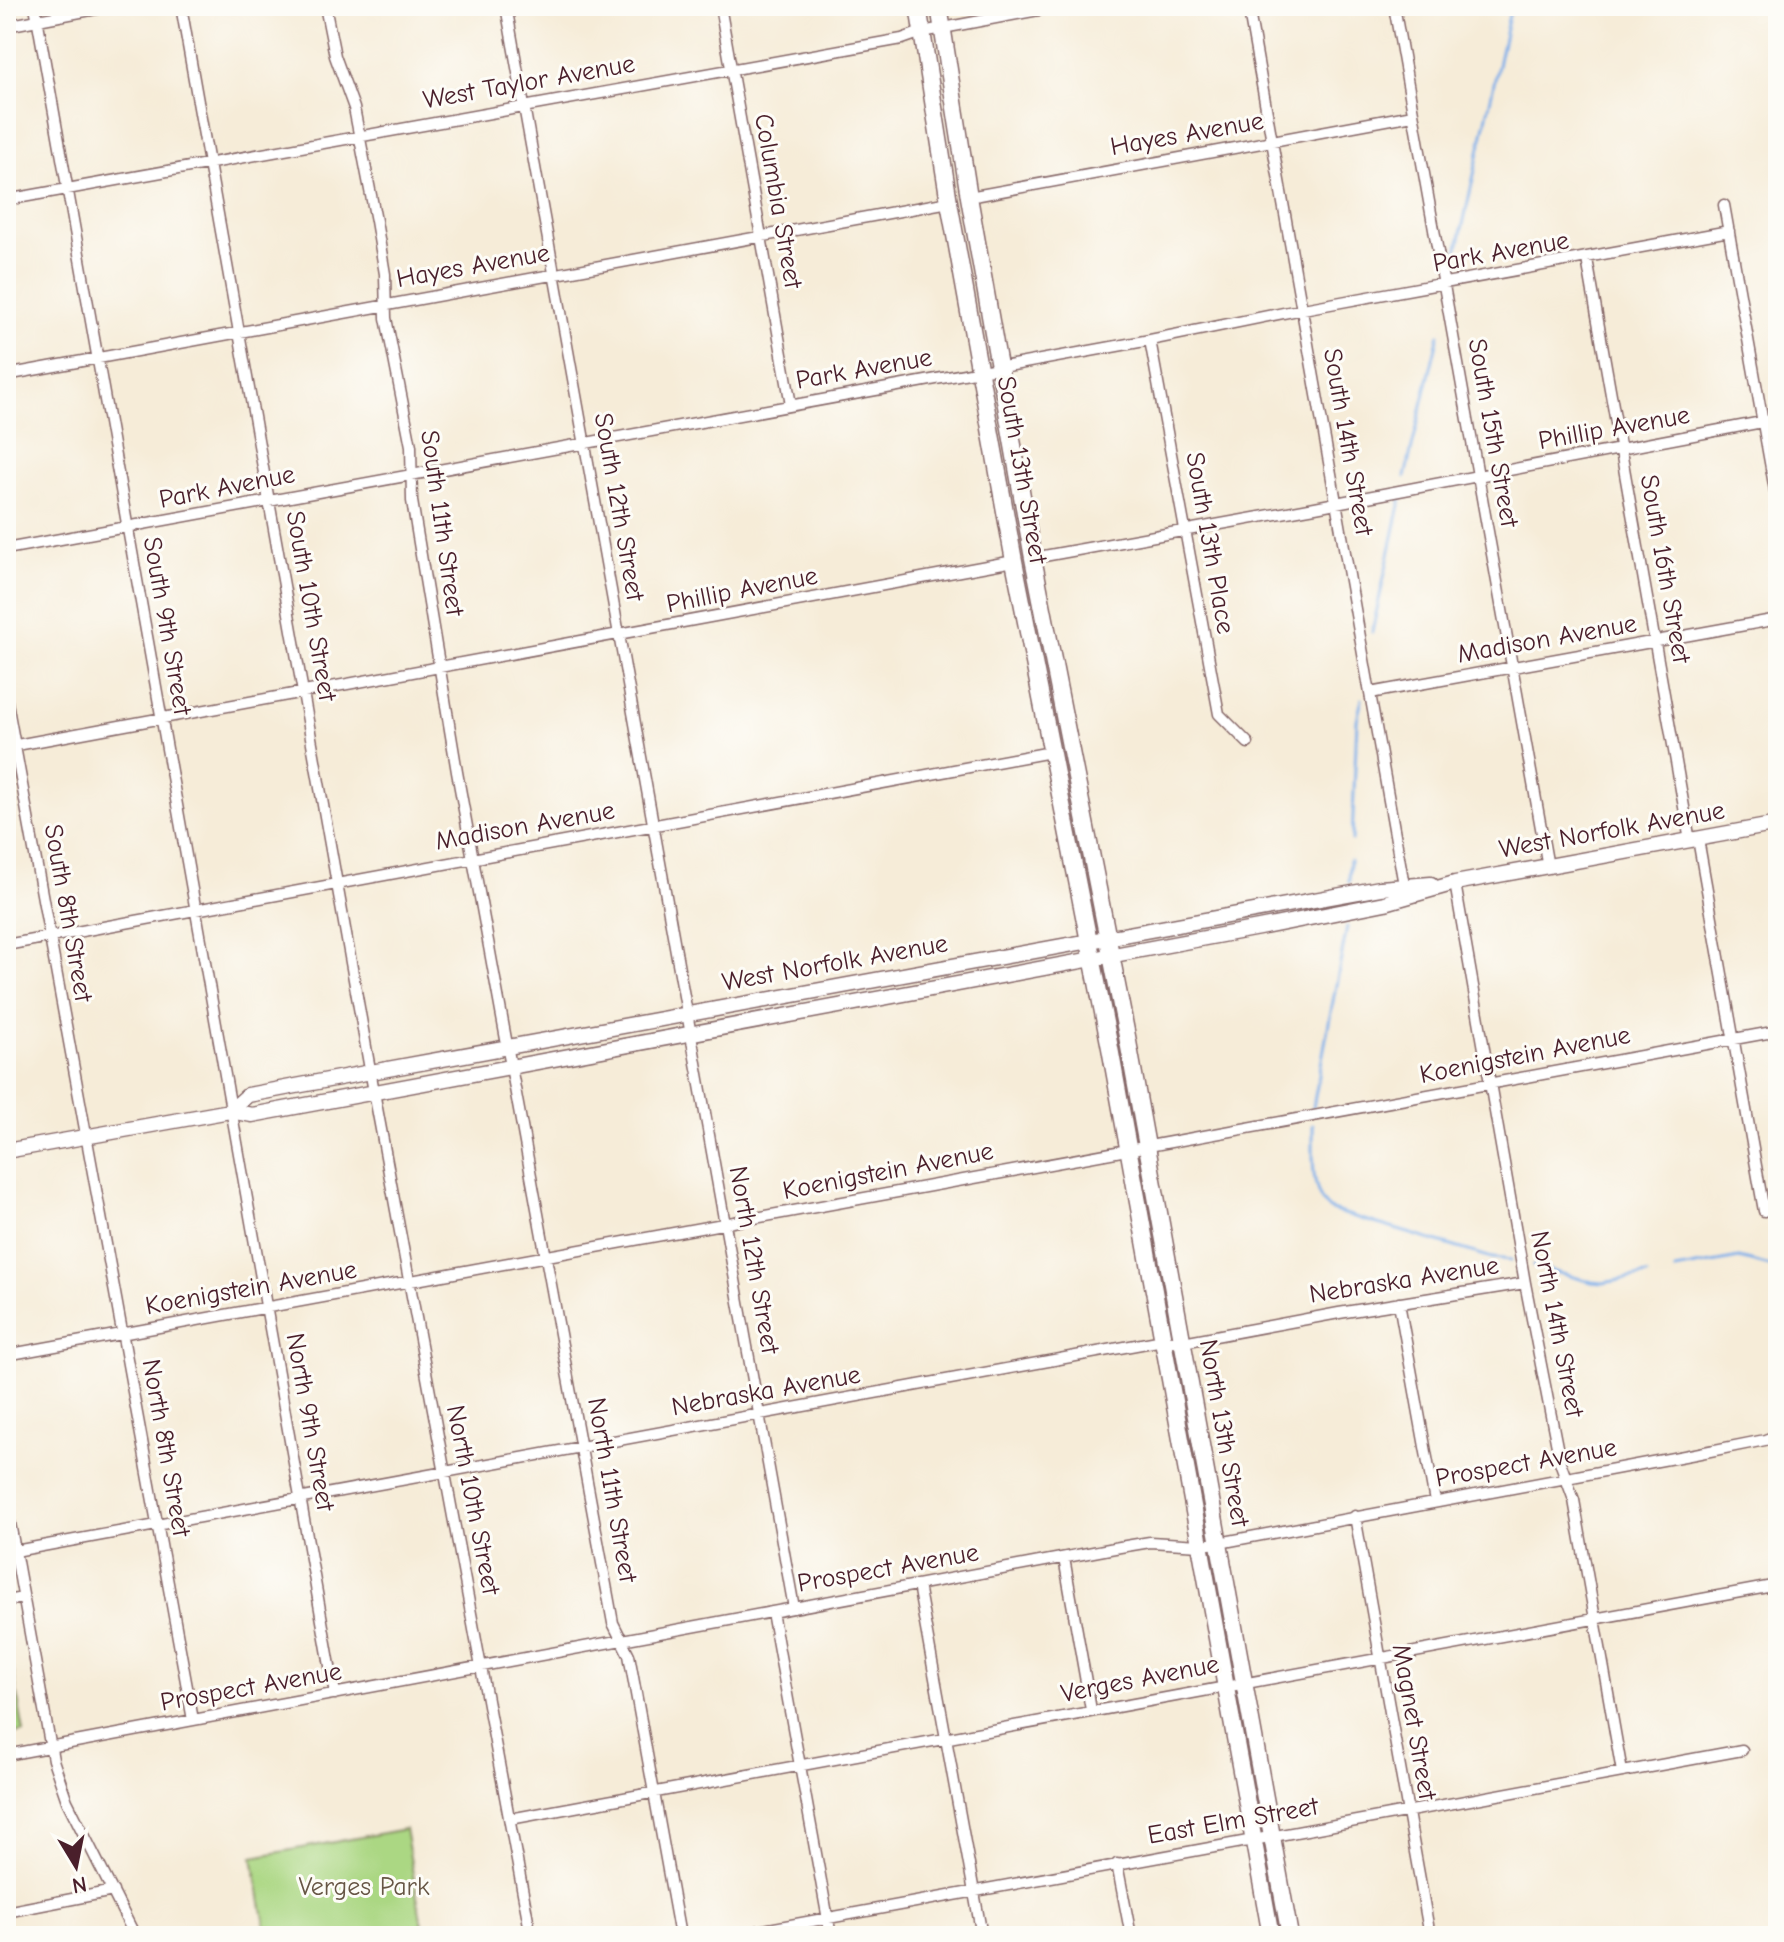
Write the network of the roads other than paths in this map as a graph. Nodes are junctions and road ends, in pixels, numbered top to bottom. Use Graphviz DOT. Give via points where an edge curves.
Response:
graph roads {
  1 [pos="35,6"];
  2 [pos="112,6"];
  3 [pos="181,6"];
  4 [pos="325,6"];
  5 [pos="506,6"];
  6 [pos="720,6"];
  7 [pos="918,6"];
  8 [pos="939,6"];
  9 [pos="1060,6"];
  10 [pos="1248,6"];
  11 [pos="1394,6"];
  12 [pos="37,20"];
  13 [pos="6,26"];
  14 [pos="943,28"];
  15 [pos="922,32"];
  16 [pos="731,68"];
  17 [pos="523,105"];
  18 [pos="1413,115"];
  19 [pos="360,136"];
  20 [pos="1272,141"];
  21 [pos="209,163"];
  22 [pos="67,190"];
  23 [pos="969,197"];
  24 [pos="6,200"];
  25 [pos="949,202"];
  26 [pos="1724,205"];
  27 [pos="1729,231"];
  28 [pos="761,236"];
  29 [pos="1587,259"];
  30 [pos="554,274"];
  31 [pos="1445,285"];
  32 [pos="385,305"];
  33 [pos="1303,309"];
  34 [pos="240,333"];
  35 [pos="1150,340"];
  36 [pos="95,358"];
  37 [pos="999,367"];
  38 [pos="980,370"];
  39 [pos="6,375"];
  40 [pos="791,405"];
  41 [pos="1778,419"];
  42 [pos="1763,421"];
  43 [pos="586,442"];
  44 [pos="1621,449"];
  45 [pos="411,475"];
  46 [pos="1478,475"];
  47 [pos="270,501"];
  48 [pos="1336,502"];
  49 [pos="1778,507"];
  50 [pos="128,527"];
  51 [pos="1185,531"];
  52 [pos="6,549"];
  53 [pos="1033,558"];
  54 [pos="1014,561"];
  55 [pos="1778,619"];
  56 [pos="619,635"];
  57 [pos="1656,641"];
  58 [pos="440,667"];
  59 [pos="1512,667"];
  60 [pos="304,693"];
  61 [pos="1370,693"];
  62 [pos="6,697"];
  63 [pos="160,718"];
  64 [pos="1248,743"];
  65 [pos="10,746"];
  66 [pos="1051,752"];
  67 [pos="1778,824"];
  68 [pos="653,825"];
  69 [pos="1694,840"];
  70 [pos="473,857"];
  71 [pos="1548,867"];
  72 [pos="1455,883"];
  73 [pos="337,884"];
  74 [pos="1404,885"];
  75 [pos="195,909"];
  76 [pos="51,938"];
  77 [pos="6,945"];
  78 [pos="1110,946"];
  79 [pos="1092,949"];
  80 [pos="687,1015"];
  81 [pos="1778,1031"];
  82 [pos="691,1033"];
  83 [pos="1733,1039"];
  84 [pos="507,1048"];
  85 [pos="511,1066"];
  86 [pos="371,1072"];
  87 [pos="1492,1084"];
  88 [pos="374,1092"];
  89 [pos="230,1111"];
  90 [pos="86,1137"];
  91 [pos="1147,1146"];
  92 [pos="1129,1149"];
  93 [pos="6,1151"];
  94 [pos="1764,1211"];
  95 [pos="724,1224"];
  96 [pos="547,1257"];
  97 [pos="411,1281"];
  98 [pos="1525,1283"];
  99 [pos="1399,1303"];
  100 [pos="267,1307"];
  101 [pos="123,1333"];
  102 [pos="1163,1340"];
  103 [pos="1183,1342"];
  104 [pos="6,1355"];
  105 [pos="759,1414"];
  106 [pos="1778,1435"];
  107 [pos="582,1448"];
  108 [pos="445,1472"];
  109 [pos="1567,1478"];
  110 [pos="301,1498"];
  111 [pos="6,1501"];
  112 [pos="1435,1502"];
  113 [pos="1355,1516"];
  114 [pos="157,1525"];
  115 [pos="1219,1543"];
  116 [pos="1200,1545"];
  117 [pos="15,1551"];
  118 [pos="1064,1558"];
  119 [pos="918,1585"];
  120 [pos="1778,1585"];
  121 [pos="23,1598"];
  122 [pos="6,1601"];
  123 [pos="794,1608"];
  124 [pos="772,1612"];
  125 [pos="1595,1619"];
  126 [pos="620,1640"];
  127 [pos="1381,1658"];
  128 [pos="482,1667"];
  129 [pos="1244,1682"];
  130 [pos="1226,1685"];
  131 [pos="335,1694"];
  132 [pos="1091,1710"];
  133 [pos="193,1720"];
  134 [pos="947,1738"];
  135 [pos="50,1746"];
  136 [pos="1742,1750"];
  137 [pos="6,1755"];
  138 [pos="799,1764"];
  139 [pos="1622,1772"];
  140 [pos="654,1793"];
  141 [pos="1408,1811"];
  142 [pos="510,1819"];
  143 [pos="1272,1835"];
  144 [pos="1255,1838"];
  145 [pos="1117,1864"];
  146 [pos="113,1891"];
  147 [pos="973,1891"];
  148 [pos="6,1912"];
  149 [pos="828,1919"];
  150 [pos="135,1936"];
  151 [pos="531,1936"];
  152 [pos="680,1936"];
  153 [pos="731,1936"];
  154 [pos="831,1936"];
  155 [pos="982,1936"];
  156 [pos="1131,1936"];
  157 [pos="1271,1936"];
  158 [pos="1290,1936"];
  159 [pos="1430,1936"];
  1 -- 12 [label="street, South 9th Street"];
  2 -- 12 [label="street"];
  3 -- 21 [label="street, South 10th Street"];
  4 -- 19 [label="street, South 11th Street"];
  5 -- 17 [label="street, South 12th Street"];
  6 -- 16 [label="street, Columbia Street"];
  7 -- 15 [label="highway, South 13th Street"];
  8 -- 14 [label="highway, South 13th Street"];
  9 -- 14 [label="street, West Taylor Avenue"];
  10 -- 20 [label="street, South 14th Street"];
  11 -- 18 [label="street, South 15th Street"];
  12 -- 13 [label="street"];
  12 -- 22 [label="street, South 9th Street"];
  14 -- 15 [label="street, West Taylor Avenue"];
  14 -- 23 [label="highway, South 13th Street"];
  15 -- 16 [label="street, West Taylor Avenue"];
  15 -- 25 [label="highway, South 13th Street"];
  16 -- 17 [label="street, West Taylor Avenue"];
  16 -- 28 [label="street, Columbia Street"];
  17 -- 19 [label="street, West Taylor Avenue"];
  17 -- 30 [label="street, South 12th Street"];
  18 -- 20 [label="street, Hayes Avenue"];
  18 -- 31 [label="street, South 15th Street"];
  19 -- 21 [label="street, West Taylor Avenue"];
  19 -- 32 [label="street, South 11th Street" via="385,274"];
  20 -- 23 [label="street, Hayes Avenue"];
  20 -- 33 [label="street, South 14th Street"];
  21 -- 22 [label="street, West Taylor Avenue"];
  21 -- 34 [label="street, South 10th Street"];
  22 -- 24 [label="street, West Taylor Avenue"];
  22 -- 36 [label="street, South 9th Street"];
  23 -- 37 [label="highway, South 13th Street"];
  25 -- 28 [label="street, Hayes Avenue"];
  25 -- 38 [label="highway, South 13th Street"];
  26 -- 27 [label="street"];
  27 -- 29 [label="street, Park Avenue"];
  27 -- 42 [label="street"];
  28 -- 30 [label="street, Hayes Avenue"];
  28 -- 40 [label="street, Columbia Street"];
  29 -- 31 [label="street, Park Avenue"];
  29 -- 44 [label="street, South 16th Street"];
  30 -- 32 [label="street, Hayes Avenue"];
  30 -- 43 [label="street, South 12th Street"];
  31 -- 33 [label="street, Park Avenue"];
  31 -- 46 [label="street, South 15th Street"];
  32 -- 34 [label="street, Hayes Avenue"];
  32 -- 45 [label="street, South 11th Street" via="411,446"];
  33 -- 35 [label="street, Park Avenue"];
  33 -- 48 [label="street, South 14th Street"];
  34 -- 36 [label="street, Hayes Avenue"];
  34 -- 47 [label="street, South 10th Street"];
  35 -- 37 [label="street, Park Avenue"];
  35 -- 51 [label="street, South 13th Place"];
  36 -- 39 [label="street, Hayes Avenue"];
  36 -- 50 [label="street, South 9th Street"];
  37 -- 38 [label="street, Park Avenue"];
  37 -- 53 [label="highway, South 13th Street"];
  38 -- 40 [label="street, Park Avenue"];
  38 -- 54 [label="highway, South 13th Street"];
  40 -- 43 [label="street, Park Avenue"];
  41 -- 42 [label="street, Phillip Avenue"];
  42 -- 44 [label="street, Phillip Avenue"];
  42 -- 49 [label="street"];
  43 -- 45 [label="street, Park Avenue"];
  43 -- 56 [label="street, South 12th Street"];
  44 -- 46 [label="street, Phillip Avenue"];
  44 -- 57 [label="street, South 16th Street"];
  45 -- 47 [label="street, Park Avenue"];
  45 -- 58 [label="street, South 11th Street"];
  46 -- 48 [label="street, Phillip Avenue"];
  46 -- 59 [label="street, South 15th Street"];
  47 -- 50 [label="street, Park Avenue"];
  47 -- 60 [label="street, South 10th Street"];
  48 -- 51 [label="street, Phillip Avenue"];
  48 -- 61 [label="street, South 14th Street"];
  50 -- 52 [label="street, Park Avenue"];
  50 -- 63 [label="street, South 9th Street"];
  51 -- 53 [label="street, Phillip Avenue"];
  51 -- 64 [label="street, South 13th Place" via="1219,714"];
  53 -- 78 [label="highway, South 13th Street"];
  54 -- 56 [label="street, Phillip Avenue"];
  54 -- 66 [label="highway, South 13th Street"];
  55 -- 57 [label="street, Madison Avenue"];
  56 -- 58 [label="street, Phillip Avenue"];
  56 -- 68 [label="street, South 12th Street"];
  57 -- 59 [label="street, Madison Avenue"];
  57 -- 69 [label="street, South 16th Street"];
  58 -- 60 [label="street, Phillip Avenue"];
  58 -- 70 [label="street, South 11th Street"];
  59 -- 61 [label="street, Madison Avenue"];
  59 -- 71 [label="street, South 15th Street"];
  60 -- 63 [label="street, Phillip Avenue"];
  60 -- 73 [label="street, South 10th Street"];
  61 -- 74 [label="street, South 14th Street"];
  62 -- 65 [label="street, South 8th Street"];
  63 -- 65 [label="street, Phillip Avenue"];
  63 -- 75 [label="street, South 9th Street"];
  65 -- 76 [label="street, South 8th Street"];
  66 -- 68 [label="street, Madison Avenue"];
  66 -- 79 [label="highway, South 13th Street"];
  67 -- 69 [label="main road, West Norfolk Avenue"];
  68 -- 70 [label="street, Madison Avenue"];
  68 -- 80 [label="street, South 12th Street"];
  69 -- 71 [label="main road, West Norfolk Avenue"];
  69 -- 83 [label="street, South 16th Street"];
  70 -- 73 [label="street, Madison Avenue"];
  70 -- 84 [label="street, South 11th Street"];
  71 -- 72 [label="main road, West Norfolk Avenue"];
  72 -- 74 [label="main road, West Norfolk Avenue"];
  72 -- 78 [label="main road, West Norfolk Avenue" via="1385,903"];
  72 -- 87 [label="street, North 14th Street"];
  73 -- 75 [label="street, Madison Avenue"];
  73 -- 86 [label="street, South 10th Street"];
  74 -- 78 [label="main road, West Norfolk Avenue"];
  75 -- 76 [label="street, Madison Avenue"];
  75 -- 89 [label="street, South 9th Street"];
  76 -- 77 [label="street, Madison Avenue"];
  76 -- 90 [label="street, South 8th Street"];
  78 -- 79 [label="main road, West Norfolk Avenue"];
  78 -- 91 [label="highway, North 13th Street"];
  79 -- 80 [label="main road, West Norfolk Avenue"];
  79 -- 82 [label="main road, West Norfolk Avenue"];
  79 -- 92 [label="highway, North 13th Street"];
  80 -- 82 [label="street, North 12th Street"];
  80 -- 84 [label="main road, West Norfolk Avenue"];
  81 -- 83 [label="street, Koenigstein Avenue"];
  82 -- 85 [label="main road, West Norfolk Avenue"];
  82 -- 95 [label="street, North 12th Street"];
  83 -- 87 [label="street, Koenigstein Avenue"];
  83 -- 94 [label="street, South 16th Street"];
  84 -- 85 [label="street, North 11th Street"];
  84 -- 86 [label="main road, West Norfolk Avenue"];
  85 -- 88 [label="main road, West Norfolk Avenue"];
  85 -- 96 [label="street, North 11th Street"];
  86 -- 88 [label="street, North 10th Street"];
  86 -- 89 [label="main road, West Norfolk Avenue" via="248,1095"];
  87 -- 91 [label="street, Koenigstein Avenue"];
  87 -- 98 [label="street, North 14th Street"];
  88 -- 89 [label="main road, West Norfolk Avenue" via="252,1115"];
  88 -- 97 [label="street, North 10th Street"];
  89 -- 90 [label="main road, West Norfolk Avenue"];
  89 -- 100 [label="street, North 9th Street"];
  90 -- 93 [label="main road, West Norfolk Avenue"];
  90 -- 101 [label="street, North 8th Street"];
  91 -- 92 [label="street, Koenigstein Avenue"];
  91 -- 103 [label="highway, North 13th Street"];
  92 -- 95 [label="street, Koenigstein Avenue"];
  92 -- 102 [label="highway, North 13th Street"];
  95 -- 96 [label="street, Koenigstein Avenue"];
  95 -- 105 [label="street, North 12th Street"];
  96 -- 97 [label="street, Koenigstein Avenue"];
  96 -- 107 [label="street, North 11th Street"];
  97 -- 100 [label="street, Koenigstein Avenue"];
  97 -- 108 [label="street, North 10th Street"];
  98 -- 99 [label="street, Nebraska Avenue"];
  98 -- 109 [label="street, North 14th Street"];
  99 -- 103 [label="street, Nebraska Avenue"];
  99 -- 112 [label="street"];
  100 -- 101 [label="street, Koenigstein Avenue"];
  100 -- 110 [label="street, North 9th Street"];
  101 -- 104 [label="street, Koenigstein Avenue"];
  101 -- 114 [label="street, North 8th Street"];
  102 -- 103 [label="street, Nebraska Avenue"];
  102 -- 105 [label="street, Nebraska Avenue"];
  102 -- 116 [label="highway, North 13th Street"];
  103 -- 115 [label="highway, North 13th Street"];
  105 -- 107 [label="street, Nebraska Avenue"];
  105 -- 123 [label="street, North 12th Street"];
  106 -- 109 [label="street, Prospect Avenue"];
  107 -- 108 [label="street, Nebraska Avenue"];
  107 -- 126 [label="street, North 11th Street"];
  108 -- 110 [label="street, Nebraska Avenue"];
  108 -- 128 [label="street, North 10th Street"];
  109 -- 112 [label="street, Prospect Avenue"];
  109 -- 125 [label="street, North 14th Street"];
  110 -- 114 [label="street, Nebraska Avenue"];
  110 -- 131 [label="street, North 9th Street"];
  111 -- 117 [label="street"];
  112 -- 113 [label="street, Prospect Avenue"];
  113 -- 115 [label="street, Prospect Avenue"];
  113 -- 127 [label="street, Magnet Street"];
  114 -- 117 [label="street, Nebraska Avenue"];
  114 -- 133 [label="street, North 8th Street"];
  115 -- 116 [label="street, Prospect Avenue"];
  115 -- 129 [label="highway, North 13th Street"];
  116 -- 118 [label="street, Prospect Avenue" via="1150,1542"];
  116 -- 130 [label="highway, North 13th Street"];
  117 -- 121 [label="street"];
  118 -- 119 [label="street, Prospect Avenue"];
  118 -- 132 [label="street"];
  119 -- 123 [label="street, Prospect Avenue"];
  119 -- 134 [label="street"];
  120 -- 125 [label="street, Verges Avenue"];
  121 -- 122 [label="street"];
  121 -- 135 [label="street"];
  123 -- 124 [label="street, Prospect Avenue"];
  124 -- 126 [label="street, Prospect Avenue"];
  124 -- 138 [label="street"];
  125 -- 127 [label="street, Verges Avenue"];
  125 -- 139 [label="street, North 14th Street"];
  126 -- 128 [label="street, Prospect Avenue"];
  126 -- 140 [label="street, North 11th Street" via="629,1655"];
  127 -- 129 [label="street, Verges Avenue"];
  127 -- 141 [label="street, Magnet Street"];
  128 -- 131 [label="street, Prospect Avenue"];
  128 -- 142 [label="street, North 10th Street"];
  129 -- 130 [label="street, Verges Avenue"];
  129 -- 143 [label="highway, North 13th Street"];
  130 -- 132 [label="street, Verges Avenue"];
  130 -- 144 [label="highway, North 13th Street"];
  131 -- 133 [label="street, Prospect Avenue"];
  132 -- 134 [label="street, Verges Avenue"];
  133 -- 135 [label="street, Prospect Avenue"];
  134 -- 138 [label="street, Verges Avenue"];
  134 -- 147 [label="street"];
  135 -- 137 [label="street, Prospect Avenue"];
  135 -- 146 [label="street" via="67,1801"];
  136 -- 139 [label="street, East Elm Street"];
  138 -- 140 [label="street, Verges Avenue"];
  138 -- 149 [label="street"];
  139 -- 141 [label="street, East Elm Street"];
  140 -- 142 [label="street, Verges Avenue"];
  140 -- 152 [label="street, North 11th Street"];
  141 -- 143 [label="street, East Elm Street"];
  141 -- 159 [label="street, Magnet Street"];
  142 -- 151 [label="street, North 10th Street"];
  143 -- 144 [label="street, East Elm Street"];
  143 -- 158 [label="highway, North 13th Street"];
  144 -- 145 [label="street, East Elm Street"];
  144 -- 157 [label="highway, North 13th Street"];
  145 -- 147 [label="street, East Elm Street"];
  145 -- 156 [label="street"];
  146 -- 148 [label="street"];
  146 -- 150 [label="street"];
  147 -- 149 [label="street, East Elm Street"];
  147 -- 155 [label="street"];
  149 -- 153 [label="street, East Elm Street"];
  149 -- 154 [label="street"];
}
